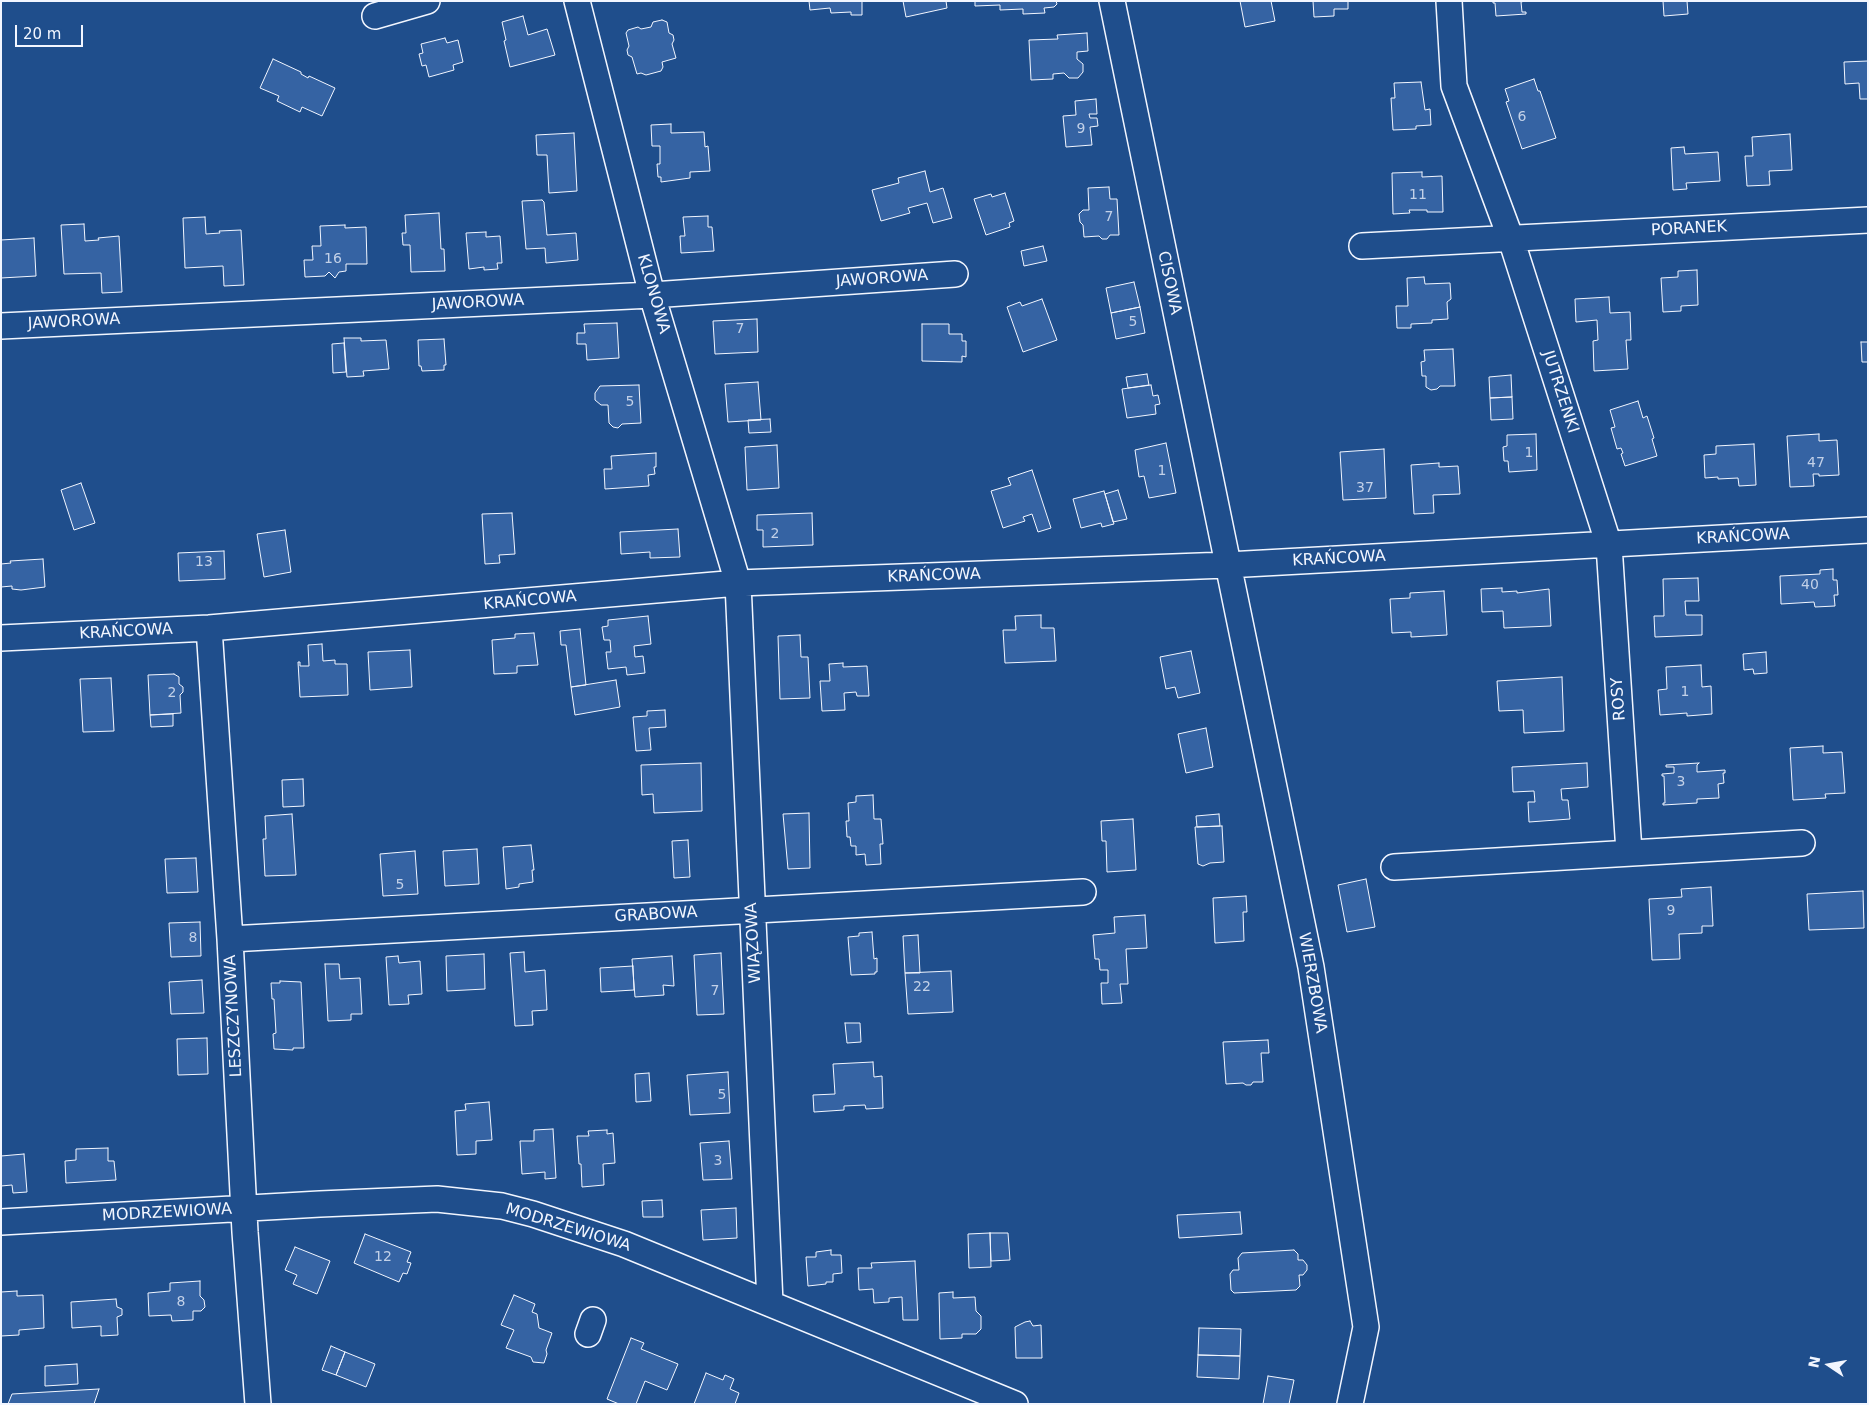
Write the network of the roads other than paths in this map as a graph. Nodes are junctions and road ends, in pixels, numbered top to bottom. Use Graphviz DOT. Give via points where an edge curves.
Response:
graph roads {
  1 [pos="427,1"];
  2 [pos="577,1"];
  3 [pos="1112,1"];
  4 [pos="1449,1"];
  5 [pos="375,16"];
  6 [pos="1868,220"];
  7 [pos="1511,238"];
  8 [pos="1362,246"];
  9 [pos="955,274"];
  10 [pos="652,295"];
  11 [pos="1,326"];
  12 [pos="1868,530"];
  13 [pos="1609,545"];
  14 [pos="1227,565"];
  15 [pos="738,583"];
  16 [pos="209,628"];
  17 [pos="1,638"];
  18 [pos="1802,843"];
  19 [pos="1629,852"];
  20 [pos="1394,867"];
  21 [pos="1083,892"];
  22 [pos="753,910"];
  23 [pos="230,939"];
  24 [pos="244,1208"];
  25 [pos="1,1222"];
  26 [pos="770,1303"];
  27 [pos="258,1404"];
  28 [pos="1015,1404"];
  29 [pos="1350,1404"];
  1 -- 5 [label="street"];
  2 -- 10 [label="street, KLONOWA"];
  3 -- 14 [label="street, CISOWA"];
  4 -- 7 [label="street, JUTRZENKI" via="1454,86"];
  6 -- 7 [label="street, PORANEK"];
  7 -- 8 [label="street"];
  7 -- 13 [label="street, JUTRZENKI"];
  9 -- 10 [label="street, JAWOROWA"];
  10 -- 11 [label="street, JAWOROWA"];
  10 -- 15 [label="street, KLONOWA"];
  12 -- 13 [label="street, KRAŃCOWA"];
  13 -- 14 [label="street, KRAŃCOWA"];
  13 -- 19 [label="street, ROSY"];
  14 -- 15 [label="street, KRAŃCOWA"];
  14 -- 29 [label="street, WIERZBOWA" via="1311,967 1366,1327"];
  15 -- 16 [label="street, KRAŃCOWA"];
  15 -- 22 [label="street, WIĄZOWA"];
  16 -- 17 [label="street, KRAŃCOWA"];
  16 -- 23 [label="street, LESZCZYNOWA"];
  18 -- 19 [label="street"];
  19 -- 20 [label="street"];
  21 -- 22 [label="street, GRABOWA"];
  22 -- 23 [label="street, GRABOWA"];
  22 -- 26 [label="street, WIĄZOWA"];
  23 -- 24 [label="street, LESZCZYNOWA"];
  24 -- 25 [label="street, MODRZEWIOWA"];
  24 -- 26 [label="street, MODRZEWIOWA" via="437,1200 502,1206 616,1241"];
  24 -- 27 [label="street, LESZCZYNOWA"];
  26 -- 28 [label="street, MODRZEWIOWA"];
}
